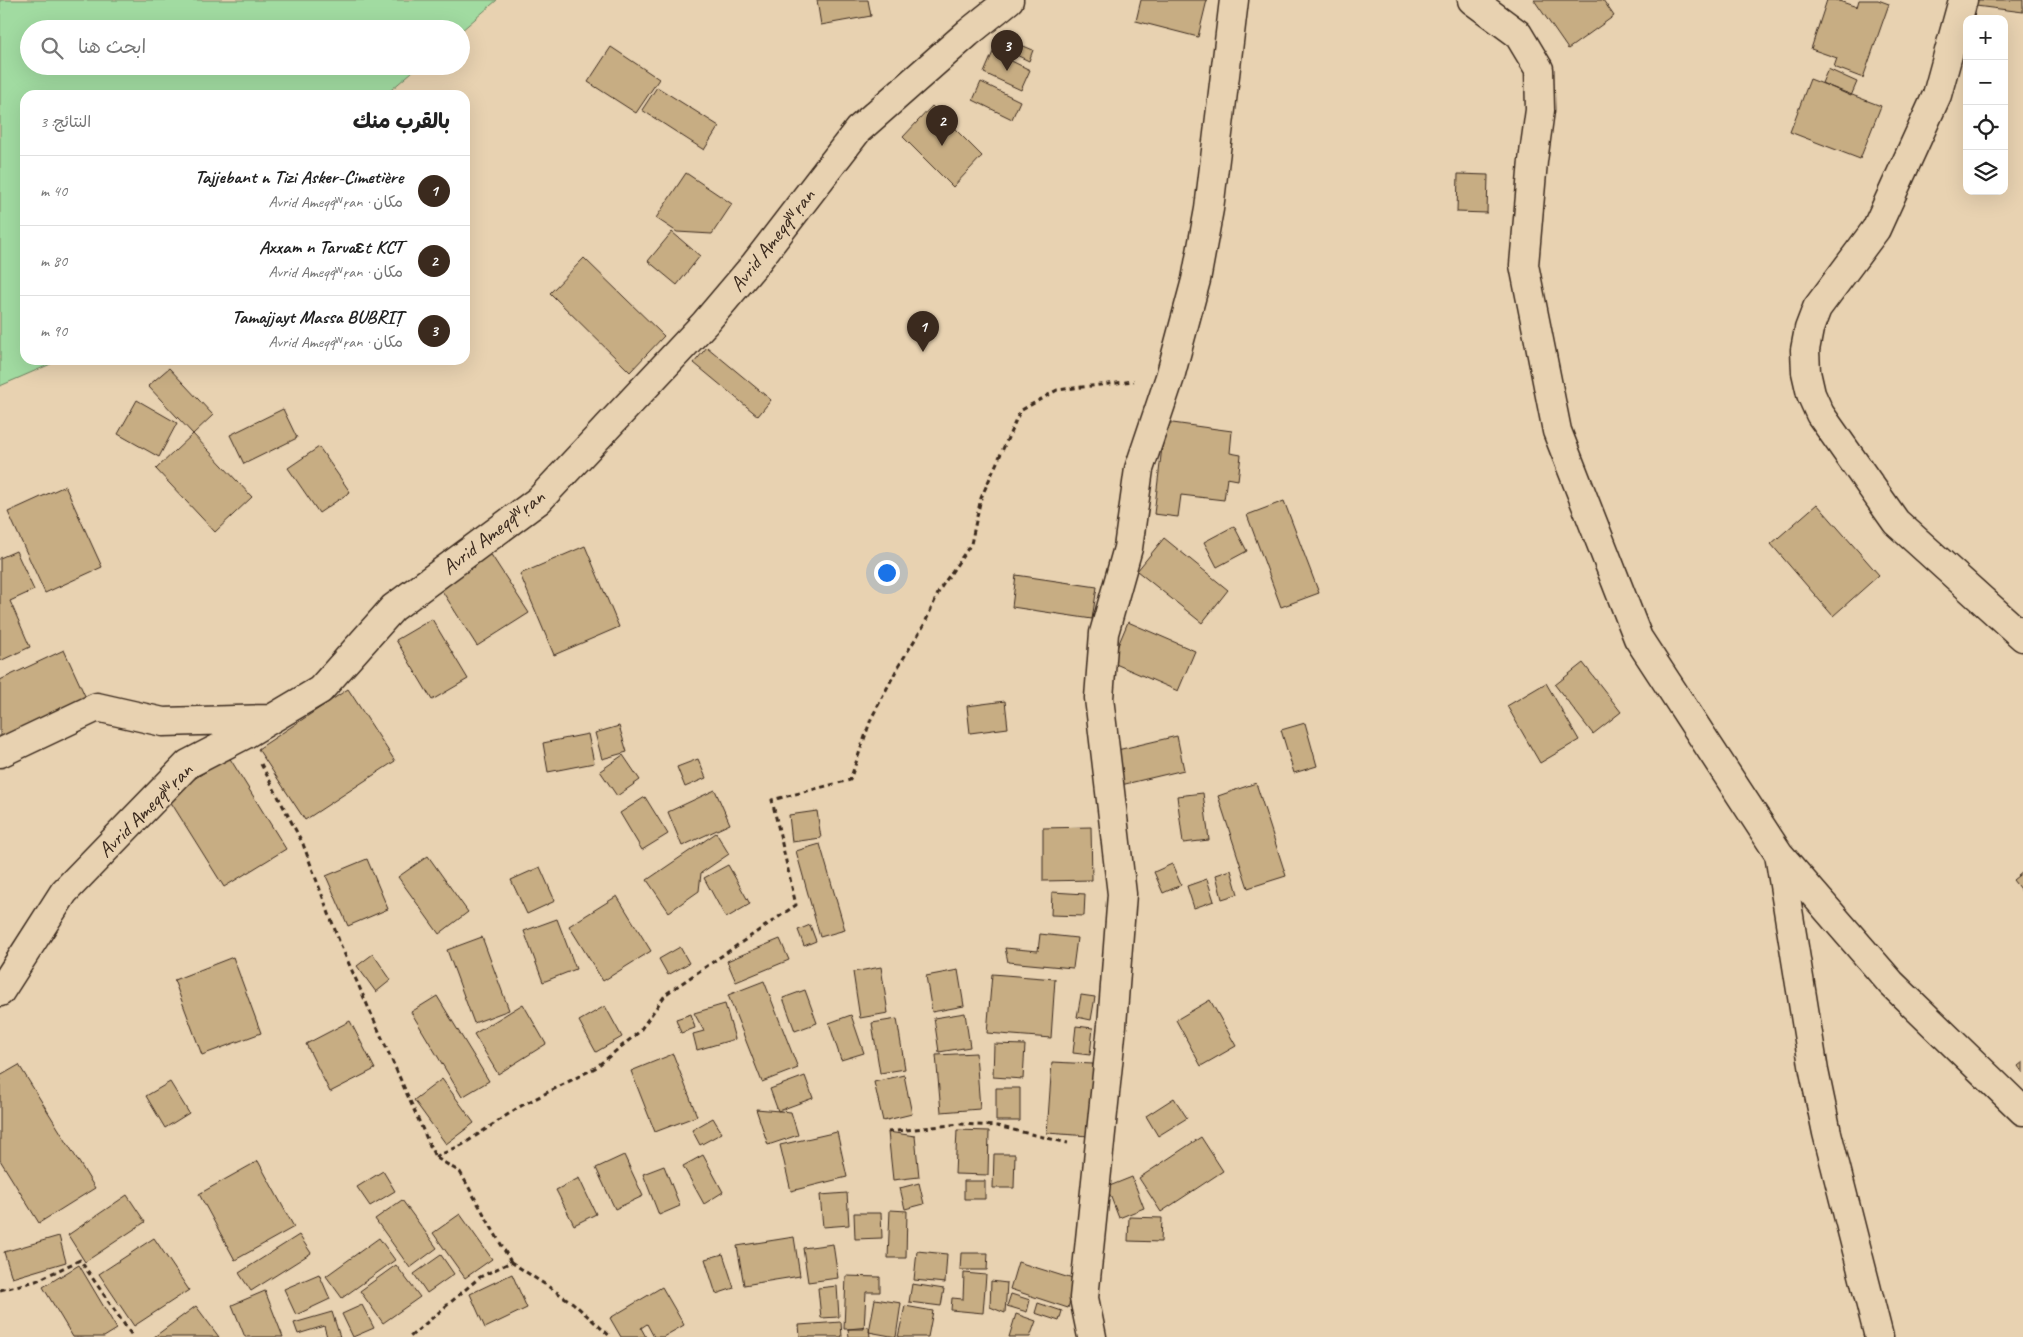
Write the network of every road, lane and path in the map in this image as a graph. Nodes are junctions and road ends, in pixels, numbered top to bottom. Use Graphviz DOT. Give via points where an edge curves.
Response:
graph roads {
  1 [pos="1009,0"];
  2 [pos="1234,0"];
  3 [pos="1472,0"];
  4 [pos="1963,0"];
  5 [pos="1170,377"];
  6 [pos="2023,637"];
  7 [pos="272,719"];
  8 [pos="246,734"];
  9 [pos="0,753"];
  10 [pos="1779,854"];
  11 [pos="0,992"];
  12 [pos="2023,1111"];
  13 [pos="888,1132"];
  14 [pos="1100,1150"];
  15 [pos="435,1157"];
  16 [pos="511,1262"];
  17 [pos="0,1290"];
  18 [pos="133,1337"];
  19 [pos="410,1337"];
  20 [pos="611,1337"];
  21 [pos="1092,1337"];
  22 [pos="1879,1337"];
  1 -- 7 [label="street, Avrid Ameqqʷṛan" via="858,130 706,323 539,500 393,608 320,690"];
  2 -- 5 [label="street" via="1209,209 1196,280"];
  3 -- 10 [label="street" via="1518,34 1539,69 1540,110 1532,161 1524,265 1557,430 1638,638"];
  4 -- 6 [label="street" via="1937,96 1876,229 1817,308 1807,343 1806,372 1820,414 1896,522"];
  5 -- 14 [label="street" via="1139,469 1128,548 1104,633 1099,698 1122,894"];
  5 -- 15 [label="path" via="1057,390 1020,411 981,498 971,544 940,589 924,625 871,719 850,780 772,800 796,905 666,994 639,1032 595,1068 519,1107 462,1145"];
  7 -- 8 [label="street, Avrid Ameqqʷṛan"];
  7 -- 9 [label="street" via="163,722 97,707"];
  8 -- 11 [label="street, Avrid Ameqqʷṛan" via="188,764 64,892"];
  8 -- 15 [label="path" via="303,844 341,946"];
  10 -- 12 [label="street" via="1891,983"];
  10 -- 22 [label="street" via="1814,1071"];
  13 -- 14 [label="path" via="960,1124 997,1126"];
  14 -- 21 [label="street" via="1084,1298"];
  15 -- 16 [label="path" via="460,1172"];
  16 -- 19 [label="path" via="480,1277"];
  16 -- 20 [label="path" via="573,1302"];
  17 -- 18 [label="path" via="36,1281 80,1260"];
}
